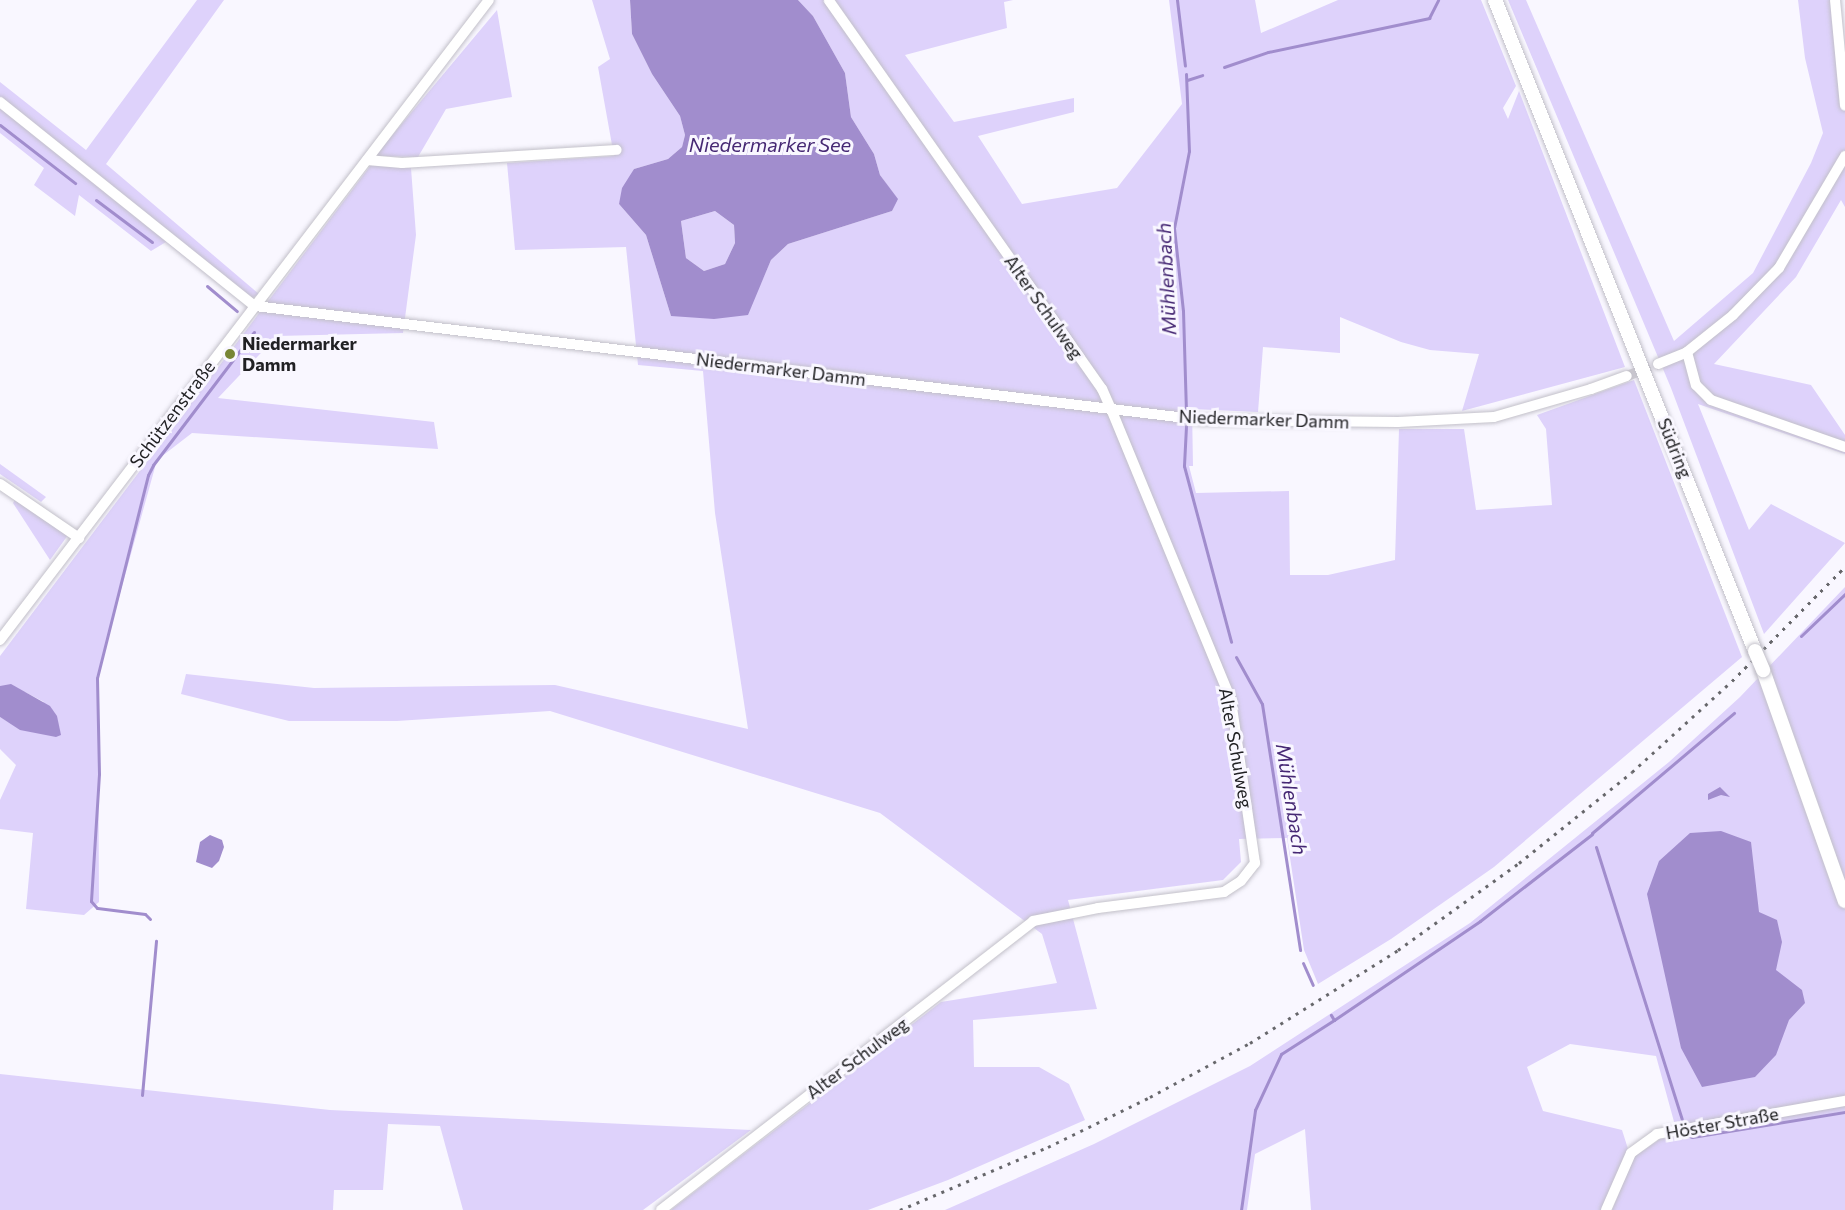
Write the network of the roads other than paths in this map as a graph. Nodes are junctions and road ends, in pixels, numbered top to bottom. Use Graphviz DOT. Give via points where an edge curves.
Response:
graph roads {
  1 [pos="489,0"];
  2 [pos="829,0"];
  3 [pos="1495,0"];
  4 [pos="1836,0"];
  5 [pos="0,102"];
  6 [pos="1845,106"];
  7 [pos="617,150"];
  8 [pos="1845,156"];
  9 [pos="367,160"];
  10 [pos="255,306"];
  11 [pos="1687,352"];
  12 [pos="1658,364"];
  13 [pos="1628,376"];
  14 [pos="1111,409"];
  15 [pos="1845,447"];
  16 [pos="0,484"];
  17 [pos="79,538"];
  18 [pos="0,640"];
  19 [pos="1845,901"];
  20 [pos="1845,1101"];
  21 [pos="661,1210"];
  22 [pos="1606,1210"];
  1 -- 9 [label="street, Schützenstraße"];
  2 -- 14 [label="street, Alter Schulweg" via="1102,389"];
  3 -- 19 [label="main road, Südring, bridge" via="1763,670"];
  4 -- 6 [label="street"];
  5 -- 10 [label="street"];
  7 -- 9 [label="street" via="402,162"];
  8 -- 11 [label="street" via="1779,268 1733,315"];
  9 -- 10 [label="street, Schützenstraße"];
  10 -- 14 [label="street, Niedermarker Damm"];
  10 -- 17 [label="street, Schützenstraße"];
  11 -- 12 [label="street"];
  11 -- 15 [label="street" via="1696,385 1711,400"];
  13 -- 14 [label="street, Niedermarker Damm" via="1494,417 1398,422 1202,420"];
  14 -- 21 [label="street, Alter Schulweg" via="1231,700 1256,863 1241,881 1224,892 1098,908 1033,921"];
  16 -- 17 [label="street"];
  17 -- 18 [label="street, Schützenstraße"];
  20 -- 22 [label="street, Höster Straße" via="1657,1134 1631,1153"];
}
